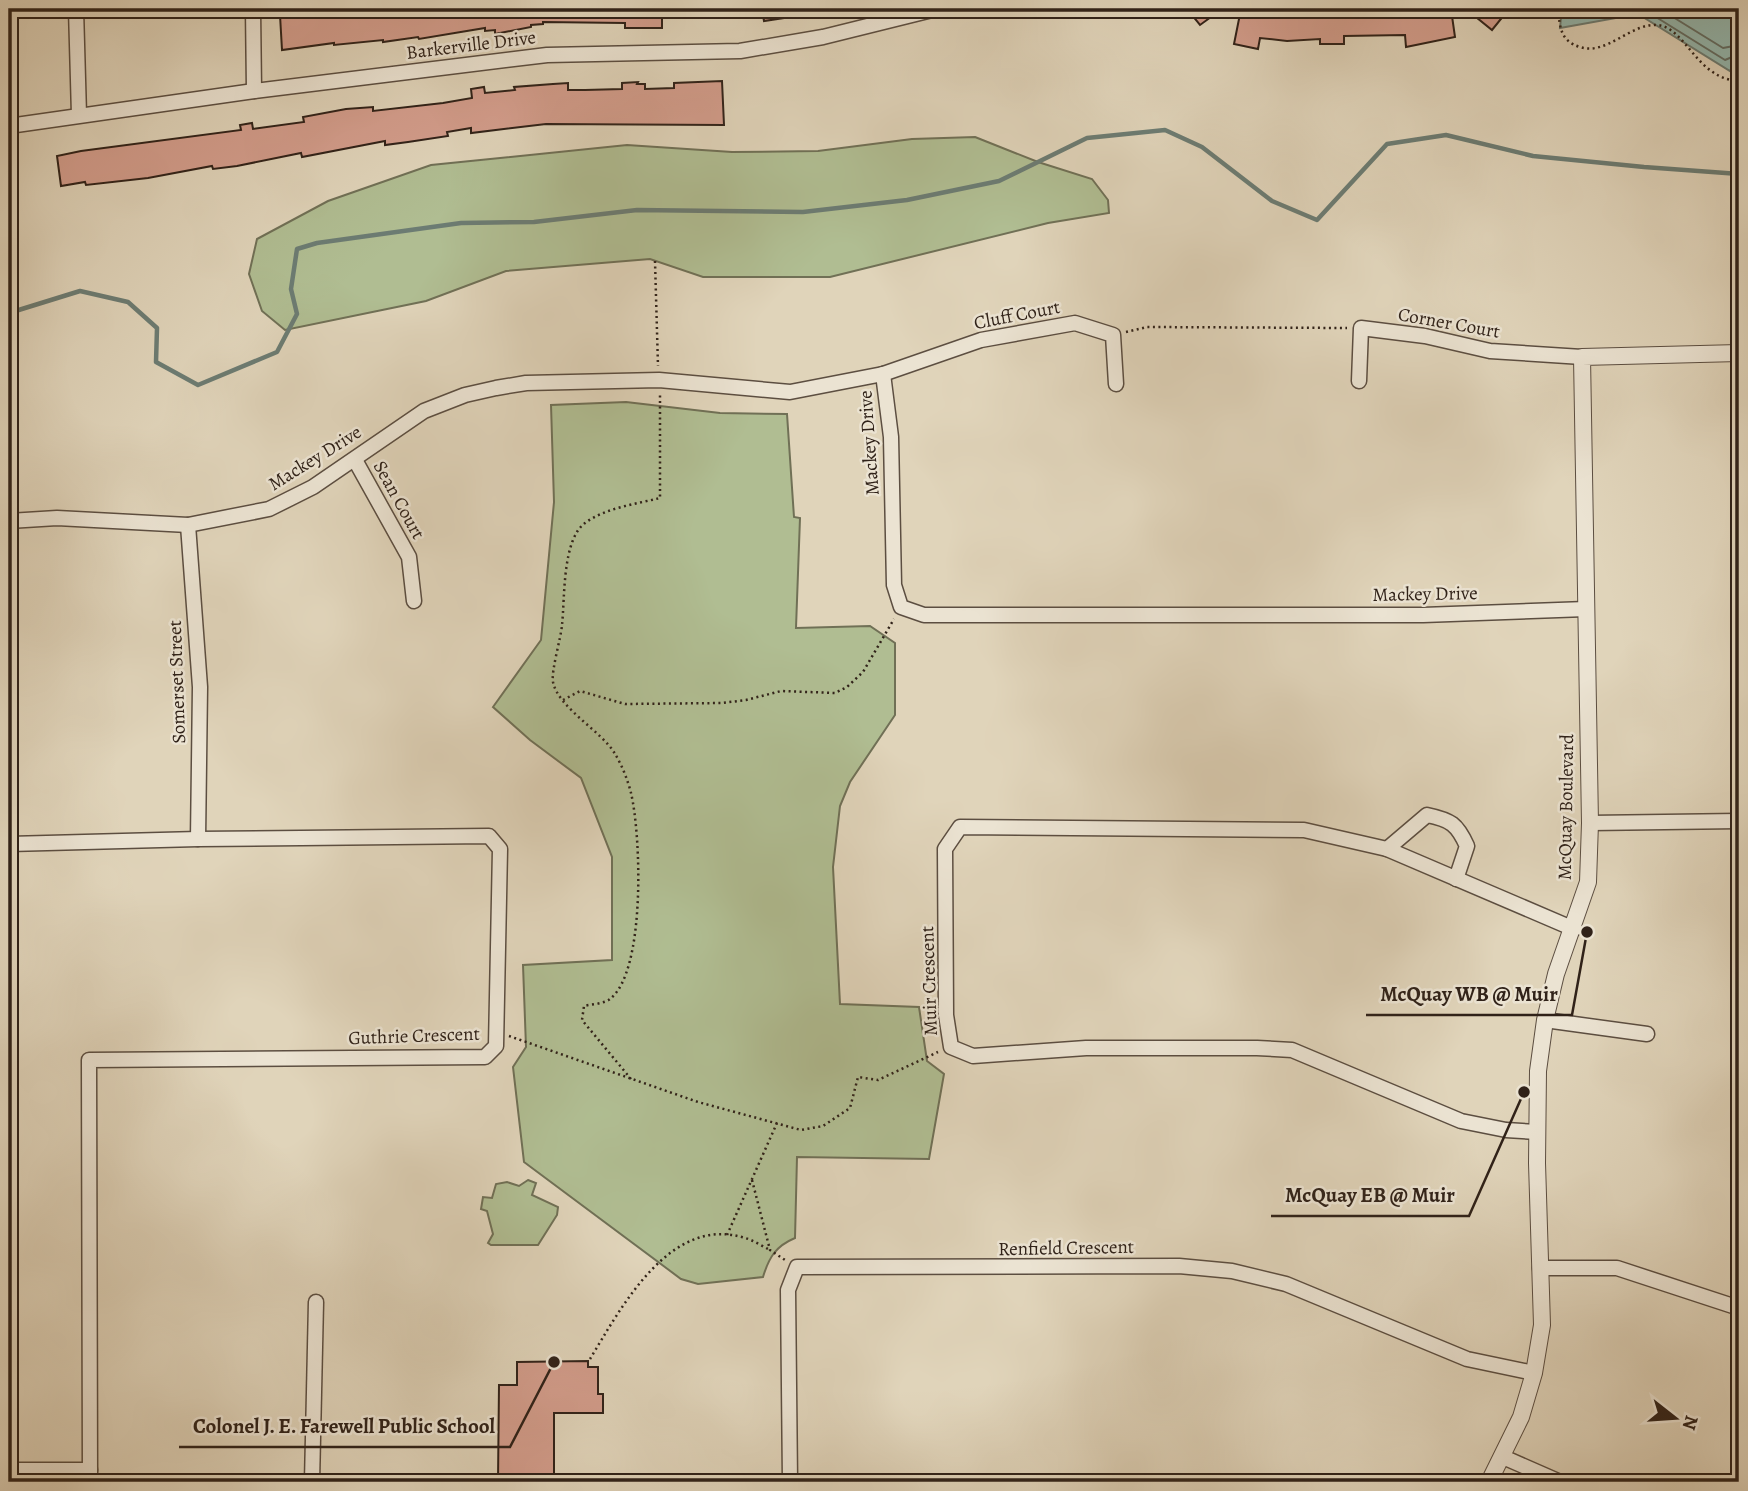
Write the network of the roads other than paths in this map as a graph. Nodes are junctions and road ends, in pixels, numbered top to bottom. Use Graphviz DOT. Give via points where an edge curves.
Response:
graph roads {
  1 [pos="76,9"];
  2 [pos="253,9"];
  3 [pos="936,9"];
  4 [pos="254,91"];
  5 [pos="79,115"];
  6 [pos="9,126"];
  7 [pos="1739,353"];
  8 [pos="1582,358"];
  9 [pos="883,374"];
  10 [pos="1359,380"];
  11 [pos="1116,384"];
  12 [pos="355,460"];
  13 [pos="9,521"];
  14 [pos="188,525"];
  15 [pos="414,601"];
  16 [pos="1586,609"];
  17 [pos="1739,821"];
  18 [pos="1590,822"];
  19 [pos="198,839"];
  20 [pos="9,844"];
  21 [pos="1387,849"];
  22 [pos="1456,878"];
  23 [pos="1573,929"];
  24 [pos="1545,1020"];
  25 [pos="1647,1034"];
  26 [pos="1537,1132"];
  27 [pos="1540,1268"];
  28 [pos="316,1302"];
  29 [pos="1739,1308"];
  30 [pos="1534,1373"];
  31 [pos="1503,1457"];
  32 [pos="9,1470"];
  33 [pos="90,1476"];
  34 [pos="313,1482"];
  35 [pos="790,1482"];
  36 [pos="1165,1482"];
  37 [pos="1177,1482"];
  38 [pos="1489,1482"];
  39 [pos="1560,1482"];
  1 -- 5 [label="street"];
  2 -- 4 [label="street"];
  3 -- 4 [label="street, Barkerville Drive" via="740,51 547,55"];
  4 -- 5 [label="street, Barkerville Drive"];
  5 -- 6 [label="street, Barkerville Drive"];
  7 -- 8 [label="street"];
  8 -- 10 [label="street, Corner Court" via="1490,351 1361,328"];
  8 -- 16 [label="street, McQuay Boulevard"];
  9 -- 11 [label="street, Cluff Court" via="981,340 1075,323 1113,335"];
  9 -- 12 [label="street, Mackey Drive" via="790,392 659,380 526,383 465,396 424,411"];
  9 -- 16 [label="street, Mackey Drive" via="891,437 894,585 901,607 924,615 1423,615"];
  12 -- 14 [label="street, Mackey Drive" via="269,509"];
  12 -- 15 [label="street, Sean Court" via="409,557"];
  13 -- 14 [label="street, Mackey Drive" via="57,518"];
  14 -- 19 [label="street, Somerset Street" via="200,687"];
  16 -- 18 [label="street, McQuay Boulevard"];
  17 -- 18 [label="street"];
  18 -- 23 [label="street, McQuay Boulevard" via="1588,882"];
  19 -- 20 [label="street, Guthrie Crescent"];
  19 -- 33 [label="street, Guthrie Crescent" via="489,836 500,849 496,1045 485,1057 89,1060"];
  21 -- 22 [label="street, Muir Crescent"];
  21 -- 22 [label="street" via="1427,815 1448,819 1467,846"];
  21 -- 26 [label="street, Muir Crescent" via="1304,830 960,827 945,849 946,1014 951,1047 973,1056 1086,1048 1292,1050 1461,1121"];
  22 -- 23 [label="street, Muir Crescent"];
  23 -- 24 [label="street, McQuay Boulevard"];
  24 -- 25 [label="street"];
  24 -- 26 [label="street, McQuay Boulevard"];
  26 -- 27 [label="street, McQuay Boulevard"];
  27 -- 29 [label="street" via="1617,1268"];
  27 -- 30 [label="street, McQuay Boulevard" via="1542,1325"];
  28 -- 34 [label="street"];
  30 -- 31 [label="street, McQuay Boulevard"];
  30 -- 35 [label="street, Renfield Crescent" via="1467,1359 1286,1284 1232,1270 1179,1266 797,1267 788,1290"];
  31 -- 38 [label="street, McQuay Boulevard"];
  31 -- 39 [label="street"];
  32 -- 33 [label="street, Guthrie Crescent"];
  36 -- 37 [label="street"];
}
